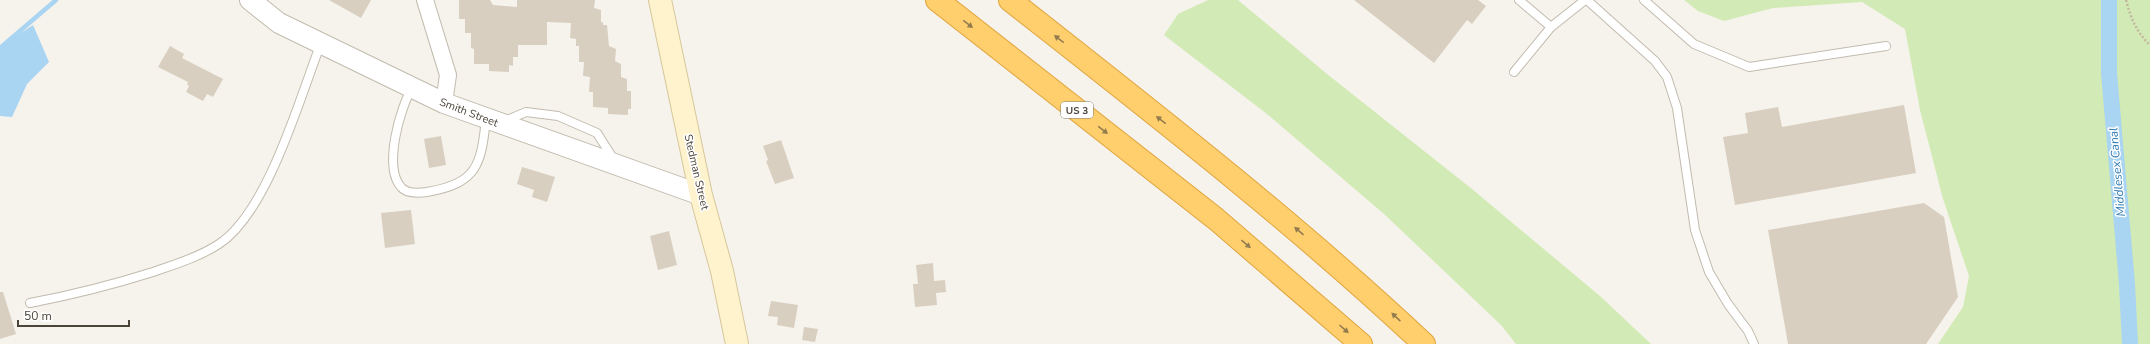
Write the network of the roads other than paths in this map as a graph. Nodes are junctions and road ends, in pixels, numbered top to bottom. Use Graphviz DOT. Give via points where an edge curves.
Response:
graph roads {
  1 [pos="250,0"];
  2 [pos="425,0"];
  3 [pos="660,0"];
  4 [pos="937,0"];
  5 [pos="1010,0"];
  6 [pos="1519,0"];
  7 [pos="1586,0"];
  8 [pos="1644,0"];
  9 [pos="1551,27"];
  10 [pos="321,44"];
  11 [pos="1886,46"];
  12 [pos="1514,72"];
  13 [pos="413,88"];
  14 [pos="444,102"];
  15 [pos="492,121"];
  16 [pos="618,166"];
  17 [pos="701,195"];
  18 [pos="30,303"];
  19 [pos="737,344"];
  20 [pos="1361,344"];
  21 [pos="1424,344"];
  22 [pos="1754,344"];
  1 -- 10 [label="street, Smith Street" via="279,23"];
  2 -- 14 [label="street" via="448,75"];
  3 -- 17 [label="main road, Stedman Street"];
  4 -- 20 [label="highway, US 3, one-way" via="1216,219"];
  21 -- 5 [label="highway, one-way" via="1352,278 1235,178"];
  6 -- 9 [label="lane"];
  7 -- 9 [label="lane"];
  7 -- 22 [label="lane" via="1655,61 1667,76 1676,108 1695,230 1709,272"];
  8 -- 11 [label="lane" via="1694,44 1749,67"];
  9 -- 12 [label="lane"];
  10 -- 13 [label="street, Smith Street"];
  10 -- 18 [label="lane" via="286,138 259,198 240,224 220,243 188,260 104,288"];
  13 -- 14 [label="street, Smith Street"];
  13 -- 15 [label="lane" via="405,100 396,126 396,177 401,188 407,192 432,191 453,186 467,179 483,151"];
  14 -- 15 [label="street, Smith Street"];
  15 -- 16 [label="street, Smith Street"];
  15 -- 16 [label="lane" via="526,112 558,116 597,133"];
  16 -- 17 [label="street, Smith Street"];
  17 -- 19 [label="main road, Stedman Street" via="722,271"];
}
